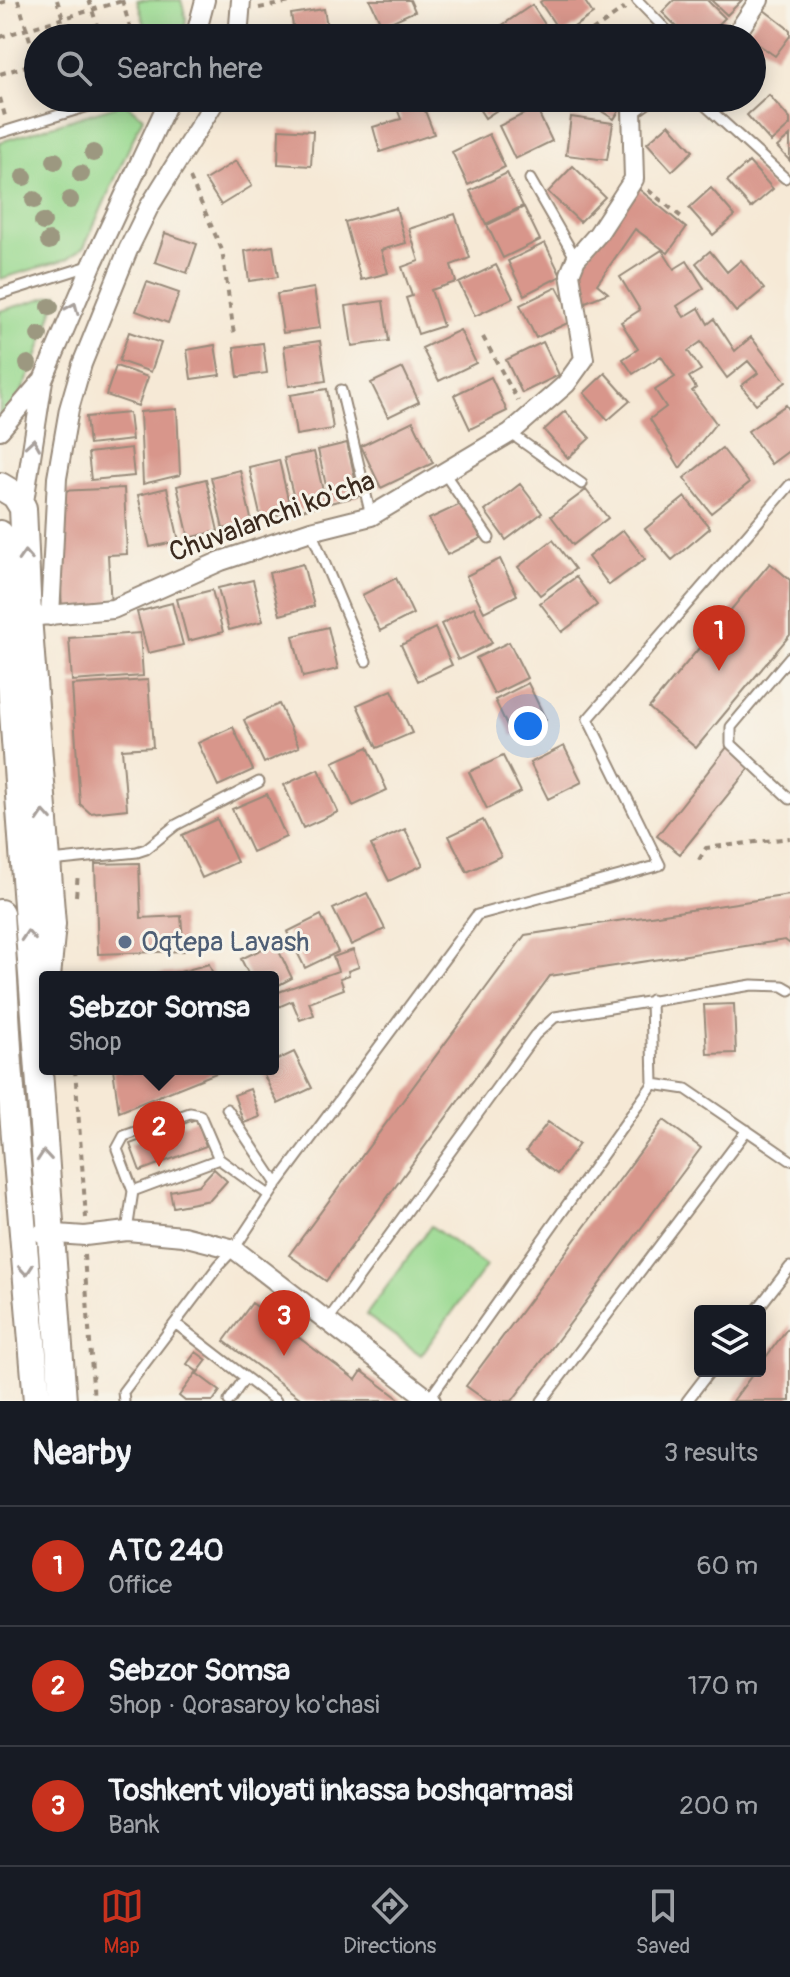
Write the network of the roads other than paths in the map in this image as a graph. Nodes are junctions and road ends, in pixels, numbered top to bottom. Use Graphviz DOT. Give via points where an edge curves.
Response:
graph roads {
  1 [pos="637,0"];
  2 [pos="759,0"];
  3 [pos="202,3"];
  4 [pos="198,24"];
  5 [pos="660,24"];
  6 [pos="743,24"];
  7 [pos="69,112"];
  8 [pos="163,112"];
  9 [pos="209,112"];
  10 [pos="632,112"];
  11 [pos="712,112"];
  12 [pos="0,133"];
  13 [pos="785,178"];
  14 [pos="530,179"];
  15 [pos="576,259"];
  16 [pos="92,265"];
  17 [pos="0,294"];
  18 [pos="43,380"];
  19 [pos="341,390"];
  20 [pos="0,430"];
  21 [pos="510,433"];
  22 [pos="444,473"];
  23 [pos="582,484"];
  24 [pos="790,485"];
  25 [pos="0,486"];
  26 [pos="23,508"];
  27 [pos="371,516"];
  28 [pos="311,531"];
  29 [pos="0,534"];
  30 [pos="489,538"];
  31 [pos="39,616"];
  32 [pos="790,657"];
  33 [pos="366,661"];
  34 [pos="259,782"];
  35 [pos="790,799"];
  36 [pos="47,862"];
  37 [pos="0,913"];
  38 [pos="48,971"];
  39 [pos="790,990"];
  40 [pos="651,1000"];
  41 [pos="0,1026"];
  42 [pos="39,1059"];
  43 [pos="9,1065"];
  44 [pos="38,1070"];
  45 [pos="653,1084"];
  46 [pos="227,1109"];
  47 [pos="747,1130"];
  48 [pos="219,1159"];
  49 [pos="790,1160"];
  50 [pos="277,1184"];
  51 [pos="133,1191"];
  52 [pos="269,1195"];
  53 [pos="127,1231"];
  54 [pos="51,1232"];
  55 [pos="23,1234"];
  56 [pos="234,1249"];
  57 [pos="790,1267"];
  58 [pos="761,1305"];
  59 [pos="328,1320"];
  60 [pos="175,1323"];
  61 [pos="705,1377"];
  62 [pos="245,1378"];
  63 [pos="430,1400"];
  64 [pos="37,1401"];
  65 [pos="63,1401"];
  66 [pos="124,1401"];
  67 [pos="229,1401"];
  68 [pos="276,1401"];
  69 [pos="542,1401"];
  70 [pos="687,1401"];
  1 -- 5 [label="lane"];
  2 -- 6 [label="street"];
  3 -- 4 [label="street"];
  7 -- 12 [label="lane"];
  8 -- 16 [label="street"];
  9 -- 31 [label="street" via="149,207 82,364 63,440"];
  10 -- 15 [label="street" via="634,179"];
  11 -- 13 [label="lane"];
  14 -- 15 [label="lane"];
  15 -- 21 [label="street, Chuvalanchi ko'cha" via="571,287 584,359 566,384"];
  16 -- 17 [label="lane"];
  18 -- 16 [label="street, one-way"];
  18 -- 20 [label="street"];
  26 -- 18 [label="street, one-way"];
  19 -- 27 [label="lane"];
  21 -- 22 [label="street, Chuvalanchi ko'cha"];
  21 -- 23 [label="lane"];
  22 -- 27 [label="street, Chuvalanchi ko'cha"];
  22 -- 30 [label="lane"];
  24 -- 50 [label="lane" via="588,719 660,865 477,915"];
  25 -- 26 [label="main road"];
  31 -- 26 [label="main road, one-way"];
  27 -- 28 [label="street, Chuvalanchi ko'cha"];
  28 -- 31 [label="street, Chuvalanchi ko'cha" via="221,561 113,609"];
  28 -- 33 [label="lane"];
  44 -- 29 [label="main road, one-way"];
  36 -- 31 [label="main road, one-way"];
  32 -- 35 [label="lane" via="729,735 731,744"];
  34 -- 36 [label="lane" via="176,825 146,849"];
  36 -- 38 [label="main road" via="52,924"];
  37 -- 43 [label="main road"];
  39 -- 40 [label="lane" via="752,985"];
  40 -- 45 [label="lane"];
  40 -- 59 [label="lane" via="555,1017 535,1035"];
  41 -- 43 [label="main road"];
  42 -- 44 [label="main road"];
  43 -- 55 [label="main road"];
  54 -- 44 [label="main road, one-way"];
  45 -- 47 [label="lane" via="686,1089"];
  45 -- 63 [label="lane"];
  46 -- 50 [label="lane"];
  47 -- 49 [label="lane"];
  47 -- 69 [label="lane"];
  48 -- 51 [label="lane"];
  48 -- 51 [label="lane" via="200,1115 190,1113 124,1136 117,1149"];
  48 -- 52 [label="lane"];
  50 -- 52 [label="lane"];
  51 -- 53 [label="lane"];
  52 -- 56 [label="lane"];
  53 -- 54 [label="street" via="85,1236"];
  53 -- 56 [label="street" via="183,1236"];
  54 -- 55 [label="street"];
  54 -- 65 [label="main road"];
  55 -- 64 [label="main road, one-way"];
  56 -- 59 [label="street"];
  56 -- 60 [label="lane"];
  57 -- 58 [label="lane"];
  59 -- 63 [label="street"];
  60 -- 62 [label="lane"];
  60 -- 66 [label="lane" via="123,1392"];
  61 -- 70 [label="lane"];
  62 -- 67 [label="lane"];
  62 -- 68 [label="lane"];
}
